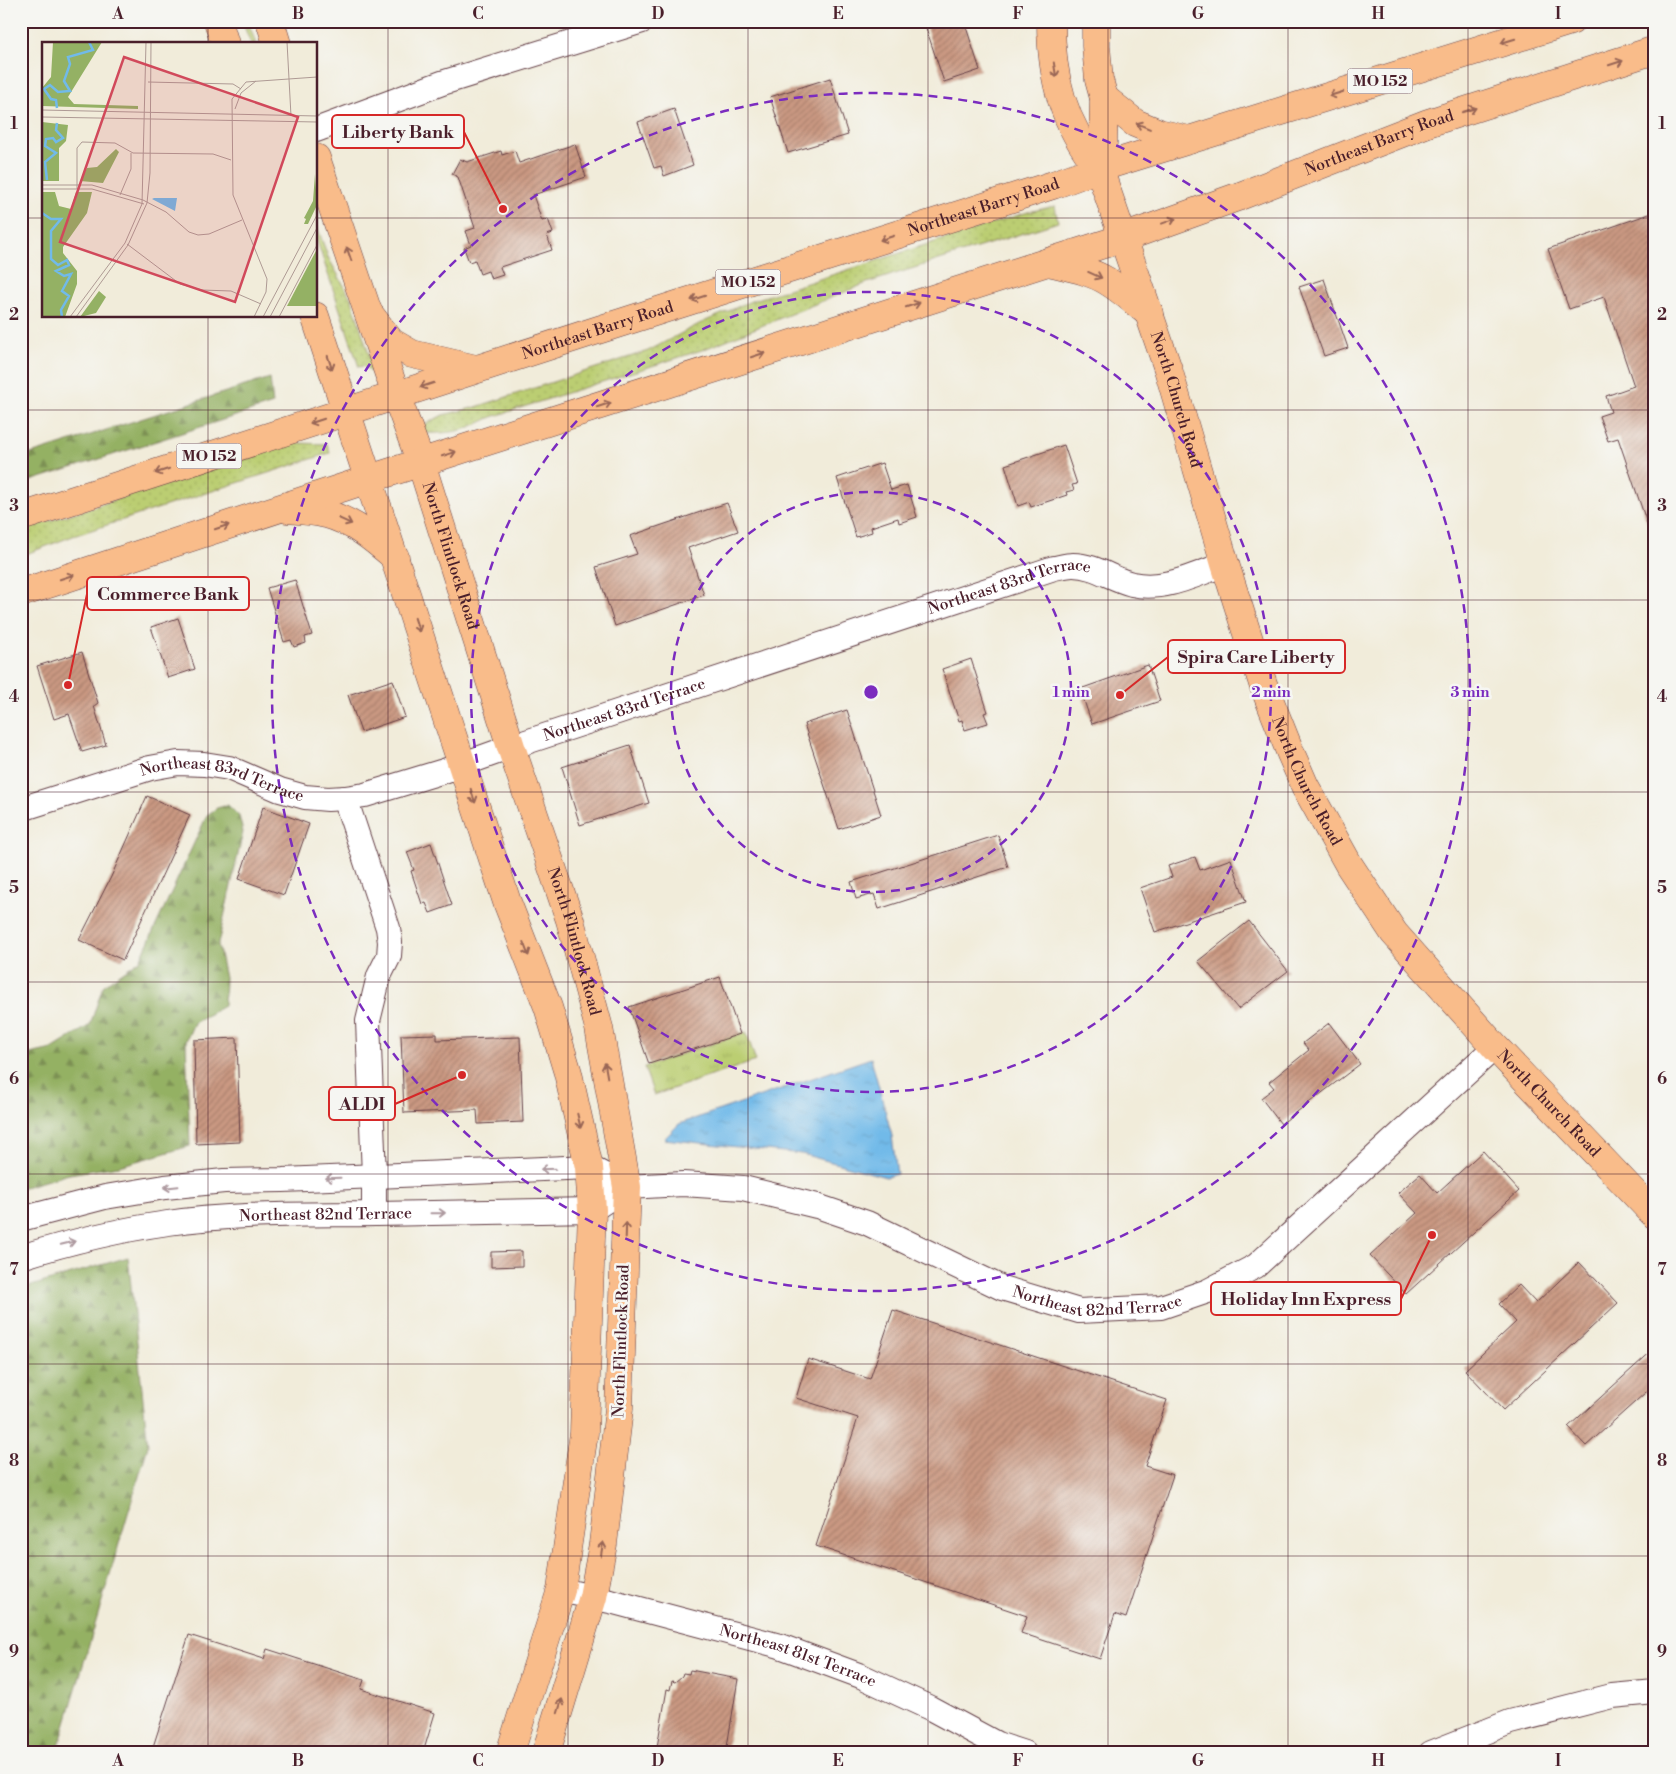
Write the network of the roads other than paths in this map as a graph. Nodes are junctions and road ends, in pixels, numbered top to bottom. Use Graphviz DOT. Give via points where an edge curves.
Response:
graph roads {
  1 [pos="218,21"];
  2 [pos="270,21"];
  3 [pos="642,21"];
  4 [pos="1051,21"];
  5 [pos="1096,21"];
  6 [pos="1571,21"];
  7 [pos="224,42"];
  8 [pos="276,42"];
  9 [pos="1655,50"];
  10 [pos="1104,98"];
  11 [pos="318,129"];
  12 [pos="1189,140"];
  13 [pos="318,164"];
  14 [pos="1099,168"];
  15 [pos="1124,238"];
  16 [pos="1048,262"];
  17 [pos="368,312"];
  18 [pos="1150,314"];
  19 [pos="316,318"];
  20 [pos="476,369"];
  21 [pos="396,395"];
  22 [pos="346,411"];
  23 [pos="422,463"];
  24 [pos="369,479"];
  25 [pos="280,508"];
  26 [pos="21,517"];
  27 [pos="395,557"];
  28 [pos="1225,564"];
  29 [pos="21,592"];
  30 [pos="511,747"];
  31 [pos="462,765"];
  32 [pos="345,798"];
  33 [pos="21,809"];
  34 [pos="1495,1047"];
  35 [pos="589,1167"];
  36 [pos="374,1176"];
  37 [pos="627,1186"];
  38 [pos="592,1210"];
  39 [pos="374,1214"];
  40 [pos="1655,1215"];
  41 [pos="21,1219"];
  42 [pos="21,1257"];
  43 [pos="561,1590"];
  44 [pos="593,1597"];
  45 [pos="1655,1692"];
  46 [pos="510,1753"];
  47 [pos="546,1753"];
  48 [pos="1024,1753"];
  49 [pos="1431,1753"];
  1 -- 7 [label="main road"];
  2 -- 8 [label="main road"];
  3 -- 11 [label="street" via="442,84"];
  4 -- 14 [label="main road, North Church Road, one-way" via="1054,73 1068,121"];
  5 -- 10 [label="main road, North Church Road" via="1096,46"];
  6 -- 12 [label="main road, Northeast Barry Road / MO 152, one-way"];
  15 -- 9 [label="main road, Northeast Barry Road, one-way" via="1428,123"];
  12 -- 10 [label="main road, one-way" via="1135,123"];
  10 -- 14 [label="main road, North Church Road"];
  12 -- 14 [label="main road, Northeast Barry Road / MO 152"];
  17 -- 13 [label="main road, North Flintlock Road, one-way"];
  14 -- 15 [label="main road, North Church Road"];
  14 -- 20 [label="main road, Northeast Barry Road / MO 152, one-way"];
  15 -- 16 [label="main road, Northeast Barry Road"];
  15 -- 18 [label="main road, North Church Road"];
  16 -- 18 [label="main road, one-way" via="1106,280"];
  23 -- 16 [label="main road, one-way"];
  17 -- 20 [label="main road" via="391,342 412,354"];
  17 -- 21 [label="main road, North Flintlock Road"];
  18 -- 28 [label="main road, North Church Road"];
  19 -- 22 [label="main road, North Flintlock Road, one-way"];
  20 -- 21 [label="main road, Northeast Barry Road / MO 152, one-way"];
  21 -- 22 [label="main road, MO 152"];
  21 -- 23 [label="main road, North Flintlock Road"];
  22 -- 24 [label="main road, North Flintlock Road"];
  22 -- 26 [label="main road, MO 152, one-way"];
  23 -- 24 [label="main road"];
  23 -- 30 [label="main road, North Flintlock Road"];
  24 -- 25 [label="main road"];
  24 -- 27 [label="main road, North Flintlock Road"];
  25 -- 27 [label="main road, one-way" via="325,514 347,521"];
  29 -- 25 [label="main road, one-way"];
  27 -- 31 [label="main road, North Flintlock Road, one-way"];
  28 -- 30 [label="street, Northeast 83rd Terrace" via="1158,586 1133,584 1074,565 1054,568"];
  28 -- 34 [label="main road, North Church Road" via="1263,684 1305,786 1388,925"];
  30 -- 31 [label="street, Northeast 83rd Terrace"];
  37 -- 30 [label="main road, North Flintlock Road, one-way" via="599,1028 570,920"];
  31 -- 32 [label="street, Northeast 83rd Terrace" via="365,795"];
  31 -- 35 [label="main road, North Flintlock Road, one-way" via="507,902 548,1007 568,1073"];
  32 -- 33 [label="street, Northeast 83rd Terrace" via="305,797 229,768 178,764 150,768"];
  32 -- 36 [label="street" via="390,942 389,956 379,976 368,1022"];
  34 -- 37 [label="street, Northeast 82nd Terrace" via="1256,1266 1208,1291 1161,1307 1079,1310 1002,1288 867,1223 817,1206 742,1188 683,1184"];
  34 -- 40 [label="main road, North Church Road"];
  35 -- 36 [label="street, Northeast 82nd Terrace, one-way"];
  35 -- 37 [label="street, Northeast 82nd Terrace"];
  35 -- 38 [label="main road, North Flintlock Road"];
  36 -- 39 [label="street"];
  36 -- 41 [label="street, Northeast 82nd Terrace, one-way" via="224,1181 164,1187 105,1197"];
  37 -- 38 [label="street"];
  44 -- 37 [label="main road, North Flintlock Road, one-way" via="603,1544 619,1409"];
  39 -- 38 [label="street, Northeast 82nd Terrace, one-way"];
  38 -- 43 [label="main road, North Flintlock Road" via="584,1433"];
  42 -- 39 [label="street, Northeast 82nd Terrace, one-way" via="115,1232 170,1223 287,1215"];
  43 -- 44 [label="street, Northeast 81st Terrace"];
  43 -- 46 [label="main road, North Flintlock Road"];
  47 -- 44 [label="main road, North Flintlock Road, one-way"];
  44 -- 48 [label="street, Northeast 81st Terrace" via="780,1646 861,1676 997,1744"];
  45 -- 49 [label="street" via="1612,1696 1510,1722"];
}
